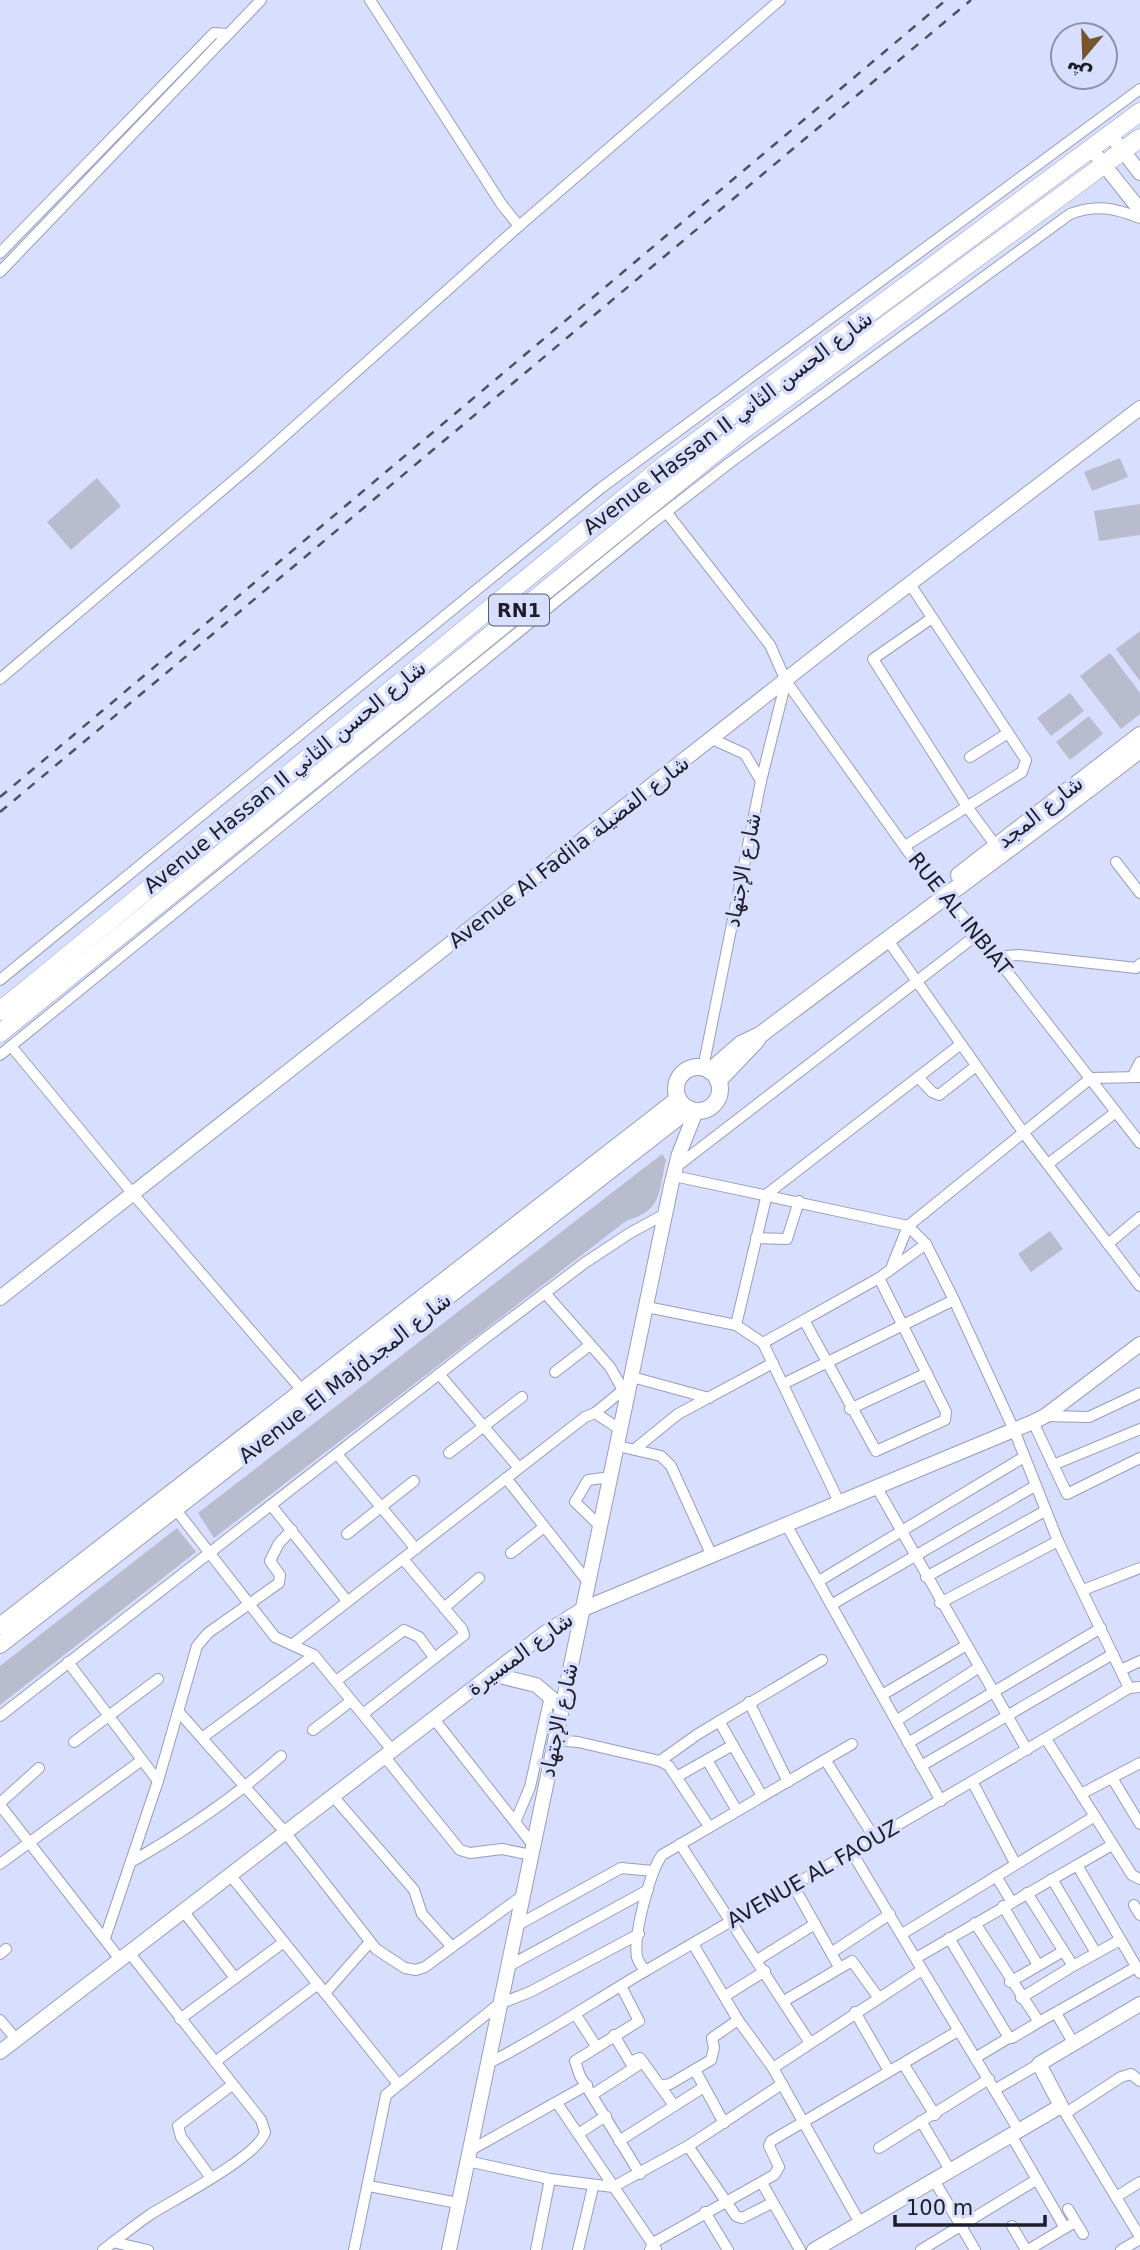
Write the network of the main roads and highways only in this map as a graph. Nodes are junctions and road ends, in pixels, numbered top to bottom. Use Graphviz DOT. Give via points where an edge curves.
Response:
graph roads {
  1 [pos="1140,112"];
  2 [pos="1140,138"];
  3 [pos="1140,735"];
  4 [pos="1140,750"];
  5 [pos="946,895"];
  6 [pos="0,1011"];
  7 [pos="6,1040"];
  8 [pos="710,1074"];
  9 [pos="688,1106"];
  10 [pos="171,1503"];
  11 [pos="0,1626"];
  12 [pos="0,1646"];
  1 -- 6 [label="main road, Avenue Hassan II شارع الحسن الثاني / RN1" via="667,463"];
  2 -- 7 [label="main road, Avenue Hassan II شارع الحسن الثاني / RN1" via="646,518"];
  3 -- 5 [label="main road, شارع المجد" via="961,874"];
  4 -- 5 [label="main road, شارع المجد"];
  5 -- 8 [label="main road, شارع المجد" via="761,1035 741,1045"];
  8 -- 9 [label="main road, شارع المجد" via="716,1102"];
  8 -- 9 [label="main road, شارع المجد" via="687,1070 681,1075 676,1091"];
  9 -- 10 [label="main road, Avenue El Majdشارع المجد"];
  10 -- 11 [label="main road, Avenue El Majdشارع المجد"];
  10 -- 12 [label="main road, Avenue El Majdشارع المجد"];
}
